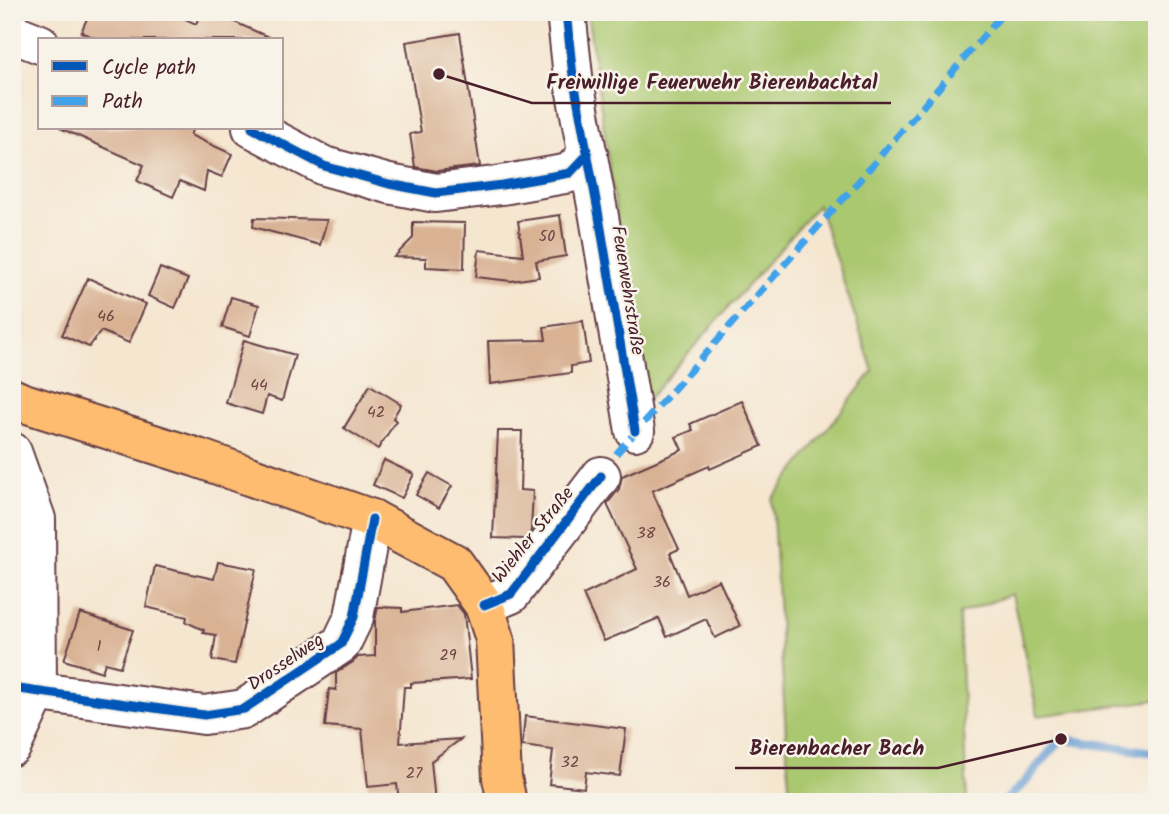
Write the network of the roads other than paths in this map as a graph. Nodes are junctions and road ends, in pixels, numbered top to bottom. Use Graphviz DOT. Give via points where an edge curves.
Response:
graph roads {
  1 [pos="566,12"];
  2 [pos="12,33"];
  3 [pos="38,43"];
  4 [pos="256,130"];
  5 [pos="588,154"];
  6 [pos="12,398"];
  7 [pos="635,432"];
  8 [pos="12,452"];
  9 [pos="601,476"];
  10 [pos="372,519"];
  11 [pos="484,605"];
  12 [pos="24,690"];
  13 [pos="12,746"];
  14 [pos="508,802"];
  1 -- 5 [label="street, Feuerwehrstraße"];
  2 -- 3 [label="street"];
  4 -- 5 [label="street" via="324,166 436,193 570,173"];
  5 -- 7 [label="street, Feuerwehrstraße"];
  6 -- 10 [label="main road, Wiehler Straße"];
  8 -- 12 [label="street" via="36,519"];
  9 -- 11 [label="street, Wiehler Straße" via="511,594"];
  10 -- 11 [label="main road, Wiehler Straße" via="454,563"];
  10 -- 12 [label="street, Drosselweg" via="354,617 341,644 244,709 204,715"];
  11 -- 14 [label="main road, Wiehler Straße" via="495,639 502,778"];
  12 -- 13 [label="street"];
}
